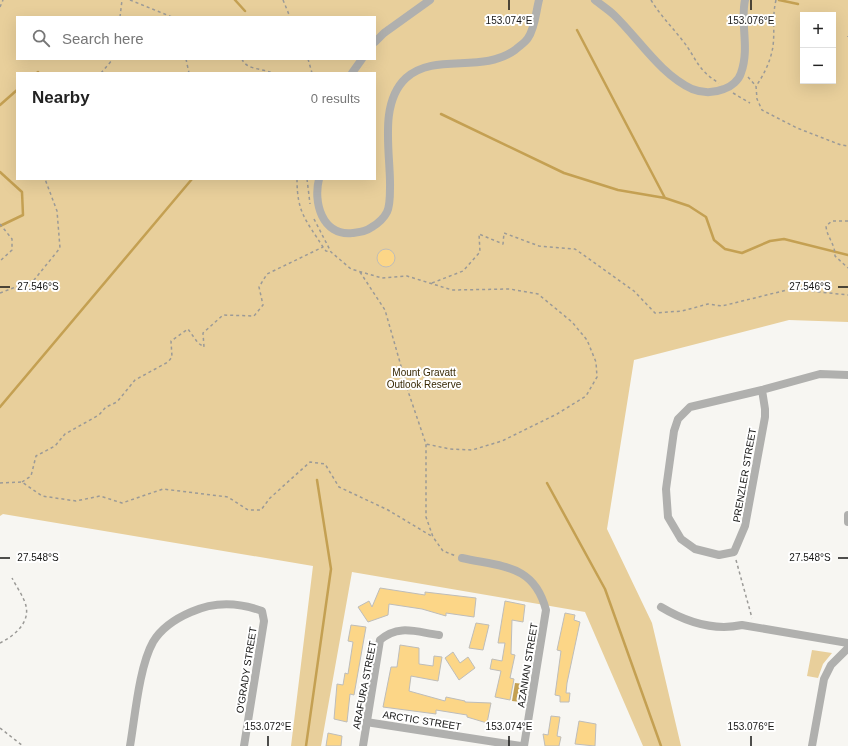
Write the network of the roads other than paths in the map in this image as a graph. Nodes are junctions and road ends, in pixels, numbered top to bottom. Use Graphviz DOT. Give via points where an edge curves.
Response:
graph roads {
  1 [pos="430,0"];
  2 [pos="539,0"];
  3 [pos="595,0"];
  4 [pos="745,0"];
  5 [pos="376,41"];
  6 [pos="361,60"];
  7 [pos="353,72"];
  8 [pos="319,180"];
  9 [pos="848,375"];
  10 [pos="762,390"];
  11 [pos="848,515"];
  12 [pos="848,522"];
  13 [pos="462,558"];
  14 [pos="662,607"];
  15 [pos="439,635"];
  16 [pos="848,643"];
  17 [pos="848,648"];
  18 [pos="366,722"];
  19 [pos="130,746"];
  20 [pos="244,746"];
  21 [pos="363,746"];
  22 [pos="523,746"];
  23 [pos="812,746"];
  1 -- 5 [label="street"];
  2 -- 8 [label="street" via="528,38 504,58 484,63 418,69 405,79 396,92 387,133 390,176 387,212 376,224 365,232 336,232 324,222 318,206"];
  3 -- 4 [label="street" via="614,14 667,72 692,89 714,93 727,88 741,75 746,38 743,6"];
  6 -- 7 [label="street"];
  9 -- 10 [label="street" via="820,374"];
  10 -- 10 [label="street, PRENZLER STREET" via="690,407 678,418 666,489 668,518 681,539 695,549 719,555 734,552 745,526 765,416"];
  11 -- 12 [label="street"];
  13 -- 22 [label="street, AZANIAN STREET" via="516,570 528,577 539,589 546,610"];
  14 -- 16 [label="street" via="680,618 699,624 730,628 742,625"];
  15 -- 18 [label="street, ARAFURA STREET" via="400,630 389,632 380,640"];
  17 -- 23 [label="street" via="831,665 824,679"];
  18 -- 21 [label="street, ARAFURA STREET"];
  18 -- 22 [label="street, ARCTIC STREET"];
  19 -- 20 [label="street, O'GRADY STREET" via="143,669 153,642 164,628 181,616 202,607 222,603 262,611 264,621"];
}
